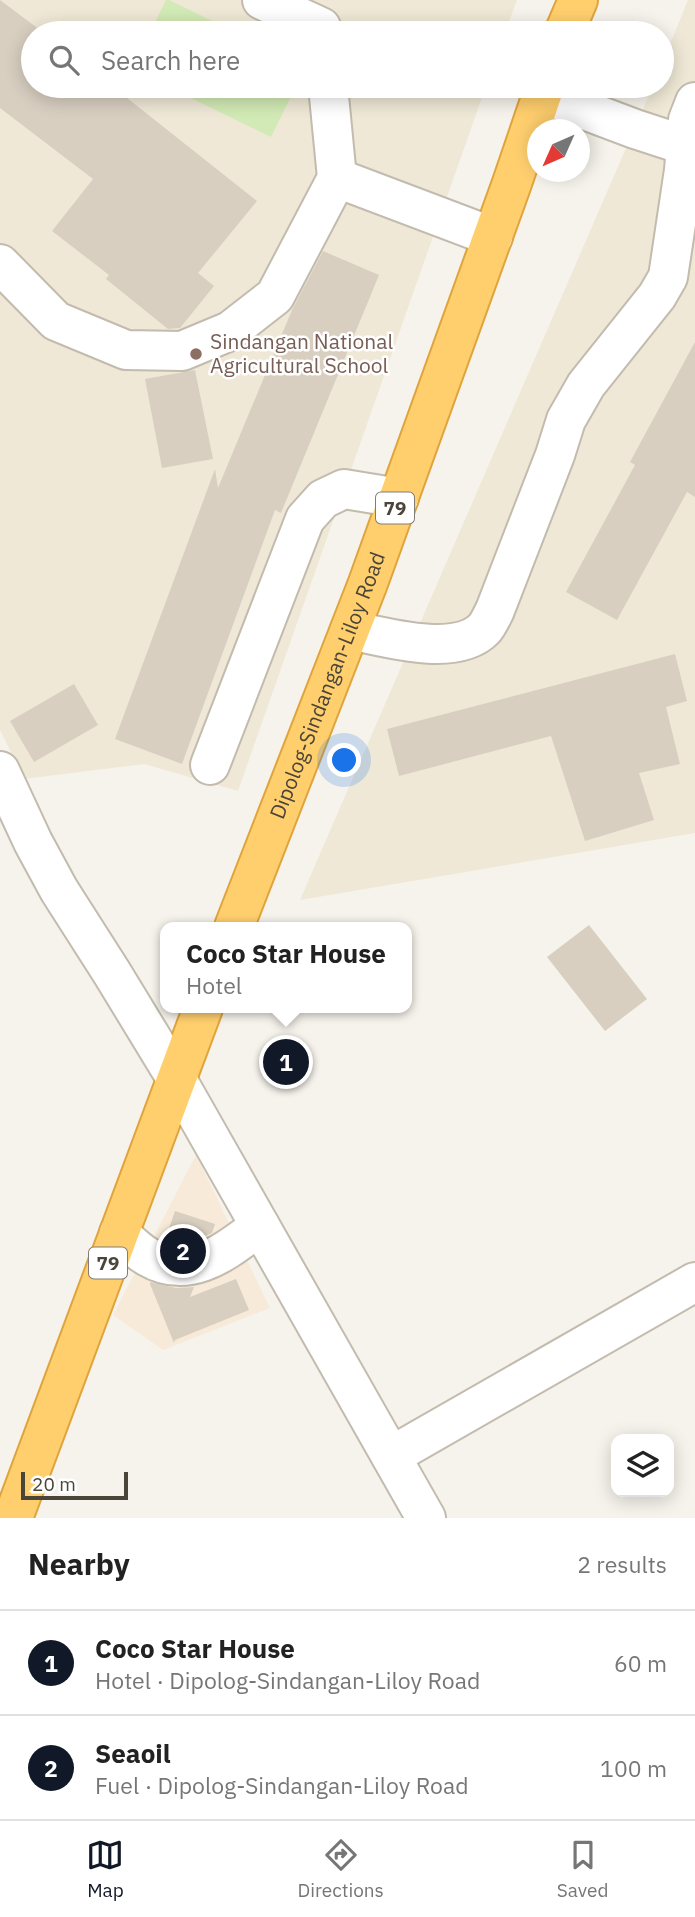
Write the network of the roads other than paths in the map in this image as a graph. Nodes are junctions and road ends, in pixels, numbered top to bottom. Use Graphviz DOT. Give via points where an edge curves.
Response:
graph roads {
  1 [pos="262,0"];
  2 [pos="578,0"];
  3 [pos="321,20"];
  4 [pos="569,21"];
  5 [pos="328,98"];
  6 [pos="541,98"];
  7 [pos="562,98"];
  8 [pos="691,121"];
  9 [pos="337,178"];
  10 [pos="493,237"];
  11 [pos="0,264"];
  12 [pos="399,498"];
  13 [pos="350,630"];
  14 [pos="210,765"];
  15 [pos="0,771"];
  16 [pos="236,922"];
  17 [pos="201,1013"];
  18 [pos="176,1078"];
  19 [pos="260,1226"];
  20 [pos="119,1233"];
  21 [pos="695,1282"];
  22 [pos="391,1456"];
  23 [pos="417,1512"];
  24 [pos="13,1518"];
  1 -- 3 [label="street"];
  2 -- 4 [label="highway"];
  5 -- 9 [label="street"];
  6 -- 10 [label="highway, Dipolog-Sindangan-Liloy Road / 79"];
  7 -- 8 [label="street" via="635,130"];
  8 -- 13 [label="street" via="668,277 586,385 566,420 484,629 466,641 442,643"];
  9 -- 10 [label="street"];
  9 -- 11 [label="street" via="275,296 230,331 182,351 126,350 56,321"];
  10 -- 12 [label="highway, Dipolog-Sindangan-Liloy Road / 79"];
  12 -- 13 [label="highway, Dipolog-Sindangan-Liloy Road / 79"];
  12 -- 14 [label="street" via="344,489 323,499 305,519"];
  13 -- 16 [label="highway, Dipolog-Sindangan-Liloy Road / 79"];
  15 -- 18 [label="street" via="59,890"];
  17 -- 18 [label="highway, 79"];
  18 -- 19 [label="street"];
  18 -- 20 [label="highway, 79"];
  19 -- 20 [label="street" via="207,1262 190,1266 153,1260"];
  19 -- 22 [label="street"];
  20 -- 24 [label="highway, 79"];
  21 -- 22 [label="street"];
  22 -- 23 [label="street"];
}
